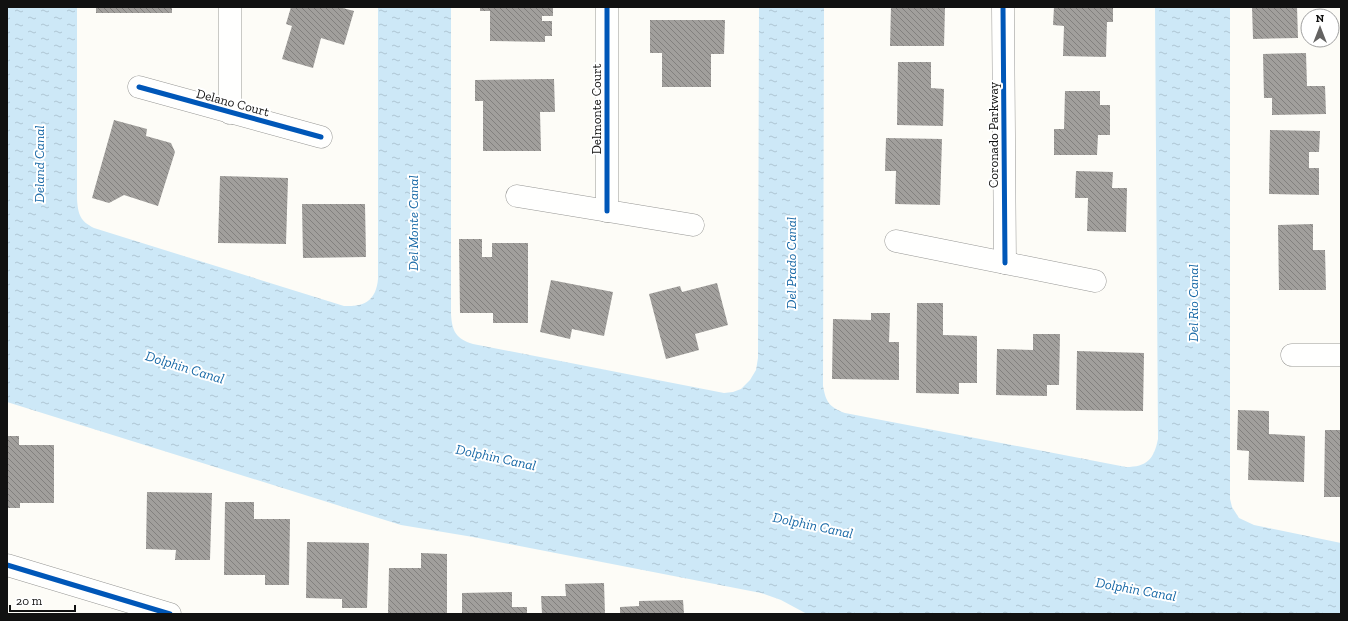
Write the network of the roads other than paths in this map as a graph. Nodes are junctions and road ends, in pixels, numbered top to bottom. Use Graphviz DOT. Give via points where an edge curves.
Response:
graph roads {
  1 [pos="230,7"];
  2 [pos="607,7"];
  3 [pos="1003,7"];
  4 [pos="139,87"];
  5 [pos="230,112"];
  6 [pos="321,137"];
  7 [pos="517,196"];
  8 [pos="607,211"];
  9 [pos="693,225"];
  10 [pos="896,241"];
  11 [pos="1005,263"];
  12 [pos="1095,281"];
  13 [pos="1292,355"];
  14 [pos="1341,355"];
  15 [pos="7,564"];
  16 [pos="170,614"];
  1 -- 5 [label="street, Delano Court"];
  2 -- 8 [label="street, Delmonte Court"];
  3 -- 11 [label="street, Coronado Parkway"];
  4 -- 5 [label="street, Delano Court"];
  5 -- 6 [label="street, Delano Court"];
  7 -- 8 [label="street"];
  8 -- 9 [label="street"];
  10 -- 11 [label="street"];
  11 -- 12 [label="street"];
  13 -- 14 [label="street"];
  15 -- 16 [label="street"];
}
